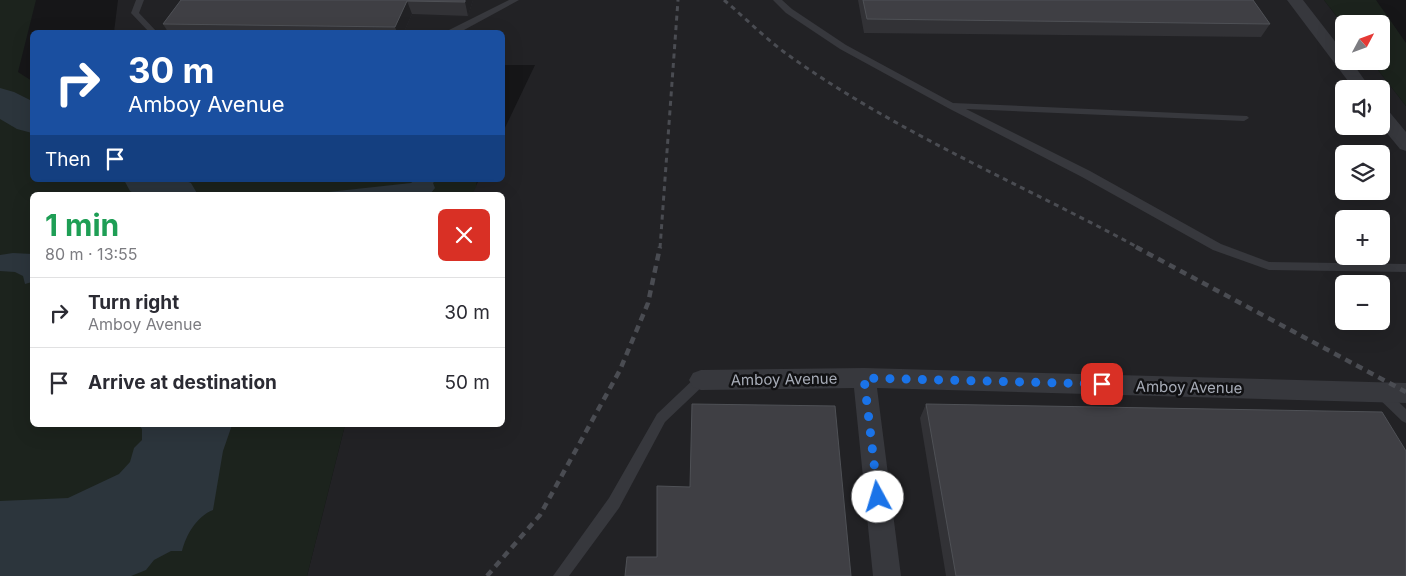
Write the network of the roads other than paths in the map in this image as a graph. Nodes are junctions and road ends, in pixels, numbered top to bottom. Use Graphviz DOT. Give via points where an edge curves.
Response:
graph roads {
  1 [pos="140,0"];
  2 [pos="515,0"];
  3 [pos="777,0"];
  4 [pos="1294,0"];
  5 [pos="151,30"];
  6 [pos="455,30"];
  7 [pos="1356,80"];
  8 [pos="951,106"];
  9 [pos="1244,118"];
  10 [pos="1390,125"];
  11 [pos="1406,145"];
  12 [pos="1406,268"];
  13 [pos="864,378"];
  14 [pos="701,380"];
  15 [pos="1379,392"];
  16 [pos="1406,392"];
  17 [pos="1406,416"];
  18 [pos="560,576"];
  19 [pos="887,576"];
  1 -- 5 [label="lane" via="135,13"];
  2 -- 6 [label="lane"];
  3 -- 8 [label="lane" via="843,47"];
  4 -- 7 [label="street"];
  8 -- 9 [label="lane"];
  8 -- 12 [label="lane" via="1086,174 1217,247 1269,266"];
  10 -- 11 [label="street"];
  13 -- 14 [label="street, Amboy Avenue"];
  13 -- 15 [label="street, Amboy Avenue"];
  13 -- 19 [label="street"];
  14 -- 18 [label="lane" via="661,418 614,503"];
  15 -- 16 [label="street, Amboy Avenue"];
  15 -- 17 [label="lane"];
}
